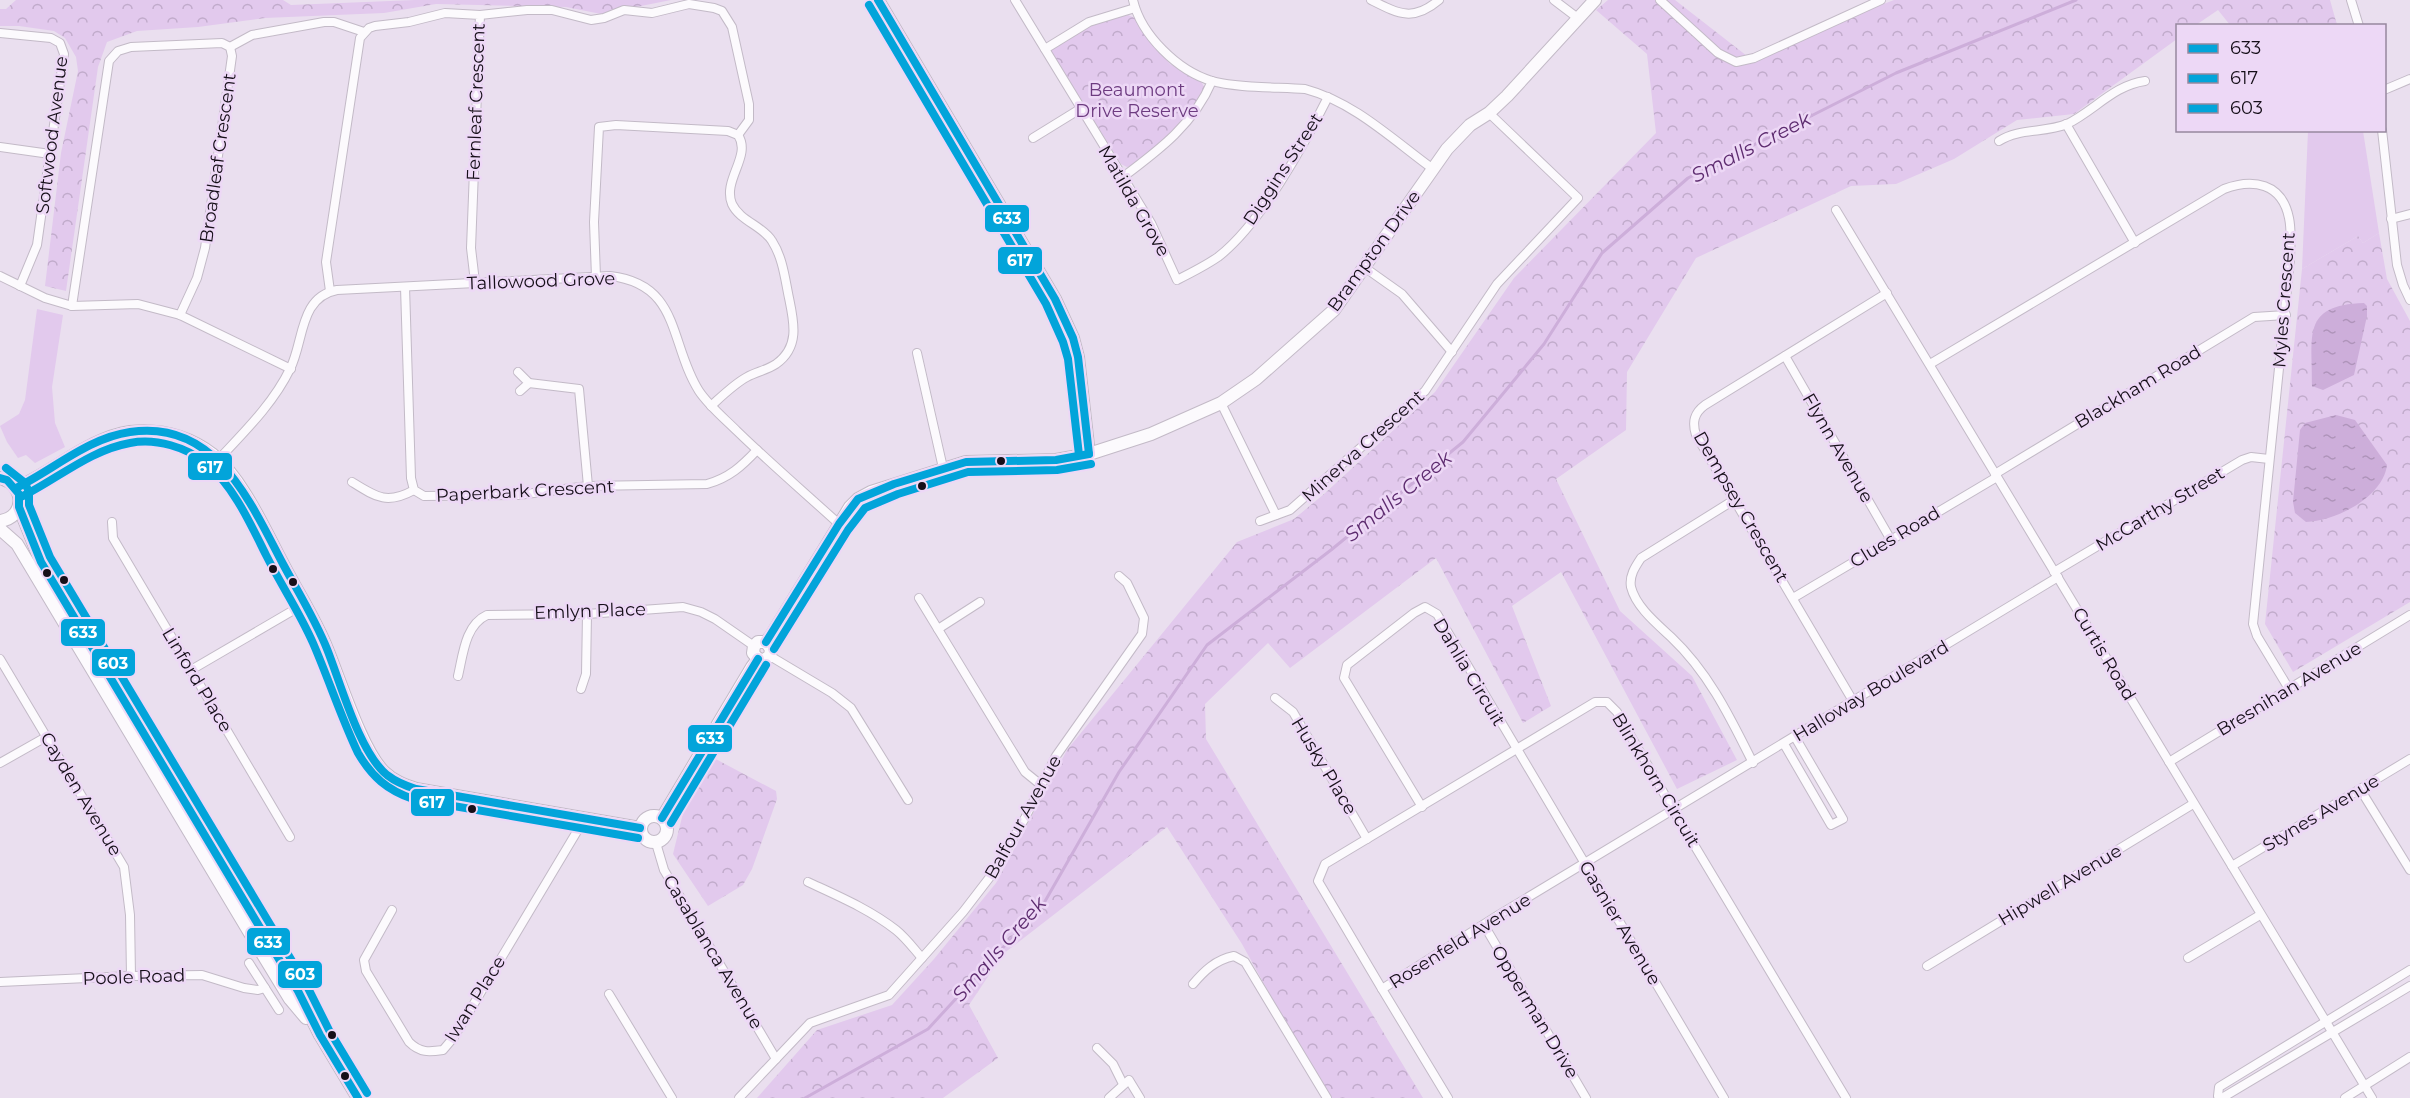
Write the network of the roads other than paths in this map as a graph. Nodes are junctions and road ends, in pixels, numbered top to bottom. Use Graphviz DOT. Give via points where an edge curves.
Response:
graph roads {
  1 [pos="878,0"];
  2 [pos="1015,0"];
  3 [pos="1371,0"];
  4 [pos="1439,0"];
  5 [pos="1554,0"];
  6 [pos="1595,0"];
  7 [pos="1660,0"];
  8 [pos="1881,0"];
  9 [pos="2351,0"];
  10 [pos="1134,4"];
  11 [pos="480,15"];
  12 [pos="1579,19"];
  13 [pos="2357,24"];
  14 [pos="364,32"];
  15 [pos="0,33"];
  16 [pos="230,47"];
  17 [pos="1045,49"];
  18 [pos="2410,79"];
  19 [pos="1212,81"];
  20 [pos="2145,81"];
  21 [pos="2386,90"];
  22 [pos="1328,97"];
  23 [pos="1080,109"];
  24 [pos="1489,113"];
  25 [pos="2066,124"];
  26 [pos="2382,132"];
  27 [pos="738,135"];
  28 [pos="1033,138"];
  29 [pos="1999,141"];
  30 [pos="0,147"];
  31 [pos="50,154"];
  32 [pos="1433,169"];
  33 [pos="1123,177"];
  34 [pos="1836,210"];
  35 [pos="2410,214"];
  36 [pos="2391,219"];
  37 [pos="2135,243"];
  38 [pos="1364,267"];
  39 [pos="0,276"];
  40 [pos="596,277"];
  41 [pos="1178,280"];
  42 [pos="475,282"];
  43 [pos="20,286"];
  44 [pos="405,287"];
  45 [pos="330,291"];
  46 [pos="1887,293"];
  47 [pos="2410,300"];
  48 [pos="72,306"];
  49 [pos="180,315"];
  50 [pos="2286,315"];
  51 [pos="1452,352"];
  52 [pos="917,353"];
  53 [pos="1785,356"];
  54 [pos="1930,364"];
  55 [pos="291,369"];
  56 [pos="518,372"];
  57 [pos="529,383"];
  58 [pos="520,391"];
  59 [pos="1221,403"];
  60 [pos="711,406"];
  61 [pos="757,450"];
  62 [pos="1089,454"];
  63 [pos="2269,459"];
  64 [pos="218,460"];
  65 [pos="943,468"];
  66 [pos="1996,475"];
  67 [pos="0,478"];
  68 [pos="352,482"];
  69 [pos="588,486"];
  70 [pos="16,488"];
  71 [pos="414,490"];
  72 [pos="1734,500"];
  73 [pos="19,507"];
  74 [pos="1276,515"];
  75 [pos="0,521"];
  76 [pos="1260,521"];
  77 [pos="112,522"];
  78 [pos="839,524"];
  79 [pos="0,529"];
  80 [pos="1891,540"];
  81 [pos="2056,575"];
  82 [pos="1119,576"];
  83 [pos="919,598"];
  84 [pos="1793,598"];
  85 [pos="980,602"];
  86 [pos="304,604"];
  87 [pos="587,614"];
  88 [pos="2410,615"];
  89 [pos="938,629"];
  90 [pos="760,644"];
  91 [pos="764,658"];
  92 [pos="0,659"];
  93 [pos="191,670"];
  94 [pos="458,676"];
  95 [pos="581,689"];
  96 [pos="2289,690"];
  97 [pos="1275,698"];
  98 [pos="1853,701"];
  99 [pos="46,737"];
  100 [pos="1795,737"];
  101 [pos="1784,744"];
  102 [pos="1515,748"];
  103 [pos="2410,759"];
  104 [pos="2169,762"];
  105 [pos="0,763"];
  106 [pos="1753,763"];
  107 [pos="1041,785"];
  108 [pos="2361,789"];
  109 [pos="908,800"];
  110 [pos="2193,804"];
  111 [pos="1422,807"];
  112 [pos="1674,811"];
  113 [pos="585,818"];
  114 [pos="663,818"];
  115 [pos="640,828"];
  116 [pos="290,837"];
  117 [pos="1367,839"];
  118 [pos="656,843"];
  119 [pos="1585,865"];
  120 [pos="2232,866"];
  121 [pos="2410,870"];
  122 [pos="808,882"];
  123 [pos="392,910"];
  124 [pos="2260,915"];
  125 [pos="1484,925"];
  126 [pos="922,958"];
  127 [pos="2188,958"];
  128 [pos="249,963"];
  129 [pos="1927,966"];
  130 [pos="2410,970"];
  131 [pos="131,976"];
  132 [pos="0,982"];
  133 [pos="1193,984"];
  134 [pos="2410,986"];
  135 [pos="265,988"];
  136 [pos="1382,989"];
  137 [pos="609,994"];
  138 [pos="279,1010"];
  139 [pos="2325,1022"];
  140 [pos="2332,1033"];
  141 [pos="320,1035"];
  142 [pos="1097,1048"];
  143 [pos="2410,1057"];
  144 [pos="776,1059"];
  145 [pos="2364,1084"];
  146 [pos="1123,1085"];
  147 [pos="2219,1097"];
  148 [pos="358,1098"];
  149 [pos="672,1098"];
  150 [pos="738,1098"];
  151 [pos="1110,1098"];
  152 [pos="1124,1098"];
  153 [pos="1140,1098"];
  154 [pos="1327,1098"];
  155 [pos="1448,1098"];
  156 [pos="1586,1098"];
  157 [pos="1724,1098"];
  158 [pos="1846,1098"];
  159 [pos="2345,1098"];
  160 [pos="2372,1098"];
  1 -- 62 [label="street" via="1056,299 1078,357"];
  2 -- 17 [label="street, Matilda Grove"];
  3 -- 4 [label="street" via="1410,15 1425,12"];
  5 -- 12 [label="street"];
  6 -- 12 [label="street, Brampton Drive"];
  7 -- 8 [label="street" via="1718,53 1736,62 1754,58"];
  9 -- 13 [label="street"];
  10 -- 17 [label="street" via="1089,22"];
  10 -- 19 [label="street" via="1164,50"];
  11 -- 14 [label="street, Fernleaf Crescent" via="436,14 375,26"];
  11 -- 27 [label="street" via="552,10 598,20 624,10 652,13 689,4 722,11 732,27 749,104 749,120"];
  11 -- 42 [label="street, Fernleaf Crescent" via="471,248"];
  12 -- 24 [label="street, Brampton Drive"];
  14 -- 16 [label="street" via="324,22 260,33"];
  14 -- 45 [label="street" via="357,45 327,250"];
  15 -- 31 [label="street, Softwood Avenue" via="51,38 60,43 64,61"];
  16 -- 48 [label="street, Broadleaf Crescent" via="218,43 131,47 118,51 109,61"];
  16 -- 49 [label="street, Broadleaf Crescent" via="232,62 205,248"];
  17 -- 23 [label="street, Matilda Grove"];
  18 -- 21 [label="street"];
  19 -- 22 [label="street" via="1305,90"];
  19 -- 33 [label="street" via="1182,129"];
  20 -- 25 [label="street" via="2130,83"];
  22 -- 32 [label="street" via="1346,105"];
  22 -- 41 [label="street, Diggins Street" via="1307,140 1254,220 1218,256"];
  23 -- 28 [label="street"];
  23 -- 33 [label="street, Matilda Grove"];
  24 -- 32 [label="street, Brampton Drive" via="1470,125"];
  24 -- 51 [label="street, Minerva Crescent" via="1578,198 1497,284"];
  25 -- 29 [label="street"];
  25 -- 37 [label="street"];
  26 -- 36 [label="street"];
  27 -- 40 [label="street" via="728,130 599,127 594,222"];
  27 -- 60 [label="street" via="743,146 730,188 732,204 771,239 776,249 794,322 794,340 776,364 744,378"];
  30 -- 31 [label="street"];
  31 -- 43 [label="street, Softwood Avenue" via="37,246"];
  32 -- 38 [label="street, Brampton Drive"];
  33 -- 41 [label="street, Matilda Grove" via="1151,223"];
  34 -- 46 [label="street, Curtis Road"];
  35 -- 36 [label="street"];
  36 -- 47 [label="street" via="2398,275"];
  37 -- 50 [label="street, Myles Crescent" via="2224,189 2242,183 2267,187 2281,199 2289,217"];
  37 -- 54 [label="street, Myles Crescent"];
  38 -- 51 [label="street" via="1402,294"];
  38 -- 59 [label="street, Brampton Drive" via="1334,310 1256,379"];
  39 -- 43 [label="street"];
  40 -- 42 [label="street, Tallowood Grove"];
  40 -- 60 [label="street, Tallowood Grove" via="626,278 658,298 673,325 693,380"];
  42 -- 44 [label="street, Tallowood Grove"];
  43 -- 48 [label="street"];
  44 -- 45 [label="street, Tallowood Grove"];
  44 -- 71 [label="street, Paperbark Crescent"];
  45 -- 55 [label="street" via="307,314"];
  46 -- 53 [label="street, Dempsey Crescent"];
  46 -- 54 [label="street, Curtis Road"];
  48 -- 49 [label="street" via="138,304"];
  49 -- 55 [label="street"];
  50 -- 63 [label="street, Myles Crescent"];
  50 -- 66 [label="street, Blackham Road" via="2254,317"];
  51 -- 74 [label="street, Minerva Crescent" via="1425,391 1299,503"];
  52 -- 65 [label="street"];
  53 -- 72 [label="street, Dempsey Crescent" via="1705,405 1695,416 1696,435"];
  53 -- 80 [label="street, Flynn Avenue"];
  54 -- 66 [label="street, Curtis Road"];
  55 -- 64 [label="street" via="257,418"];
  56 -- 57 [label="street"];
  57 -- 58 [label="street"];
  57 -- 69 [label="street" via="579,389"];
  59 -- 62 [label="street, Brampton Drive" via="1151,434"];
  59 -- 74 [label="street"];
  60 -- 61 [label="street, Tallowood Grove"];
  61 -- 69 [label="street, Paperbark Crescent" via="719,481"];
  61 -- 78 [label="street, Tallowood Grove"];
  62 -- 65 [label="street, Brampton Drive" via="1056,460 977,461"];
  63 -- 81 [label="street, McCarthy Street" via="2242,460"];
  63 -- 96 [label="street, Myles Crescent" via="2253,624"];
  64 -- 70 [label="street" via="178,436 130,432 101,441"];
  64 -- 86 [label="street" via="257,516"];
  65 -- 78 [label="street, Brampton Drive" via="858,499"];
  66 -- 80 [label="street, Clues Road"];
  66 -- 81 [label="street, Curtis Road"];
  67 -- 70 [label="street"];
  68 -- 71 [label="street" via="387,499"];
  69 -- 71 [label="street, Paperbark Crescent" via="518,495 433,498"];
  70 -- 73 [label="street"];
  72 -- 84 [label="street, Dempsey Crescent"];
  72 -- 106 [label="street" via="1641,558 1632,571 1631,586 1652,619 1707,678"];
  73 -- 75 [label="street" via="11,518"];
  73 -- 141 [label="street" via="41,562 298,991"];
  74 -- 76 [label="street, Minerva Crescent"];
  77 -- 93 [label="street, Linford Place" via="113,538"];
  78 -- 90 [label="street, Brampton Drive" via="771,636"];
  79 -- 141 [label="street" via="23,554 290,999"];
  80 -- 84 [label="street, Clues Road"];
  81 -- 98 [label="street, Halloway Boulevard"];
  81 -- 104 [label="street, Curtis Road"];
  82 -- 107 [label="street, Balfour Avenue" via="1144,618 1142,634 1056,756"];
  83 -- 89 [label="street"];
  84 -- 98 [label="street, Dempsey Crescent"];
  85 -- 89 [label="street"];
  86 -- 93 [label="street"];
  86 -- 113 [label="street" via="366,745 374,760 394,780 416,789"];
  87 -- 90 [label="street, Emlyn Place" via="683,607 701,612"];
  87 -- 94 [label="street, Emlyn Place" via="487,615 477,620 468,636"];
  87 -- 95 [label="street" via="586,674"];
  88 -- 96 [label="street, Bresnihan Avenue"];
  89 -- 107 [label="street" via="1025,772"];
  90 -- 91 [label="street" via="753,653"];
  91 -- 109 [label="street" via="832,693 851,708"];
  91 -- 114 [label="street" via="752,667"];
  92 -- 99 [label="street, Cayden Avenue"];
  93 -- 116 [label="street, Linford Place"];
  96 -- 104 [label="street, Bresnihan Avenue"];
  97 -- 117 [label="street, Husky Place" via="1293,712"];
  98 -- 100 [label="street, Halloway Boulevard"];
  99 -- 105 [label="street"];
  99 -- 131 [label="street, Cayden Avenue" via="124,867"];
  100 -- 101 [label="street, Halloway Boulevard"];
  100 -- 101 [label="street" via="1843,819 1831,825"];
  101 -- 106 [label="street, Halloway Boulevard"];
  102 -- 111 [label="street, Blinkhorn Circuit"];
  102 -- 111 [label="street, Dahlia Circuit" via="1437,614 1425,607 1414,613 1347,665 1344,678"];
  102 -- 112 [label="street, Blinkhorn Circuit" via="1595,702 1607,702 1617,712"];
  102 -- 119 [label="street, Gasnier Avenue"];
  103 -- 108 [label="street, Stynes Avenue"];
  104 -- 110 [label="street, Curtis Road"];
  106 -- 112 [label="street, Halloway Boulevard"];
  107 -- 126 [label="street, Balfour Avenue" via="993,873"];
  108 -- 120 [label="street, Stynes Avenue"];
  108 -- 121 [label="street"];
  110 -- 120 [label="street, Curtis Road"];
  110 -- 129 [label="street, Hipwell Avenue"];
  111 -- 117 [label="street, Blinkhorn Circuit"];
  112 -- 119 [label="street, Rosenfeld Avenue"];
  112 -- 158 [label="street, Blinkhorn Circuit"];
  113 -- 115 [label="street"];
  113 -- 123 [label="street, Iwan Place" via="443,1050 417,1050 409,1042 366,971 364,960"];
  114 -- 115 [label="street" via="650,816"];
  114 -- 118 [label="street" via="667,835"];
  115 -- 118 [label="street" via="643,837"];
  117 -- 136 [label="street, Blinkhorn Circuit" via="1325,864 1318,881"];
  118 -- 144 [label="street, Casablanca Avenue" via="664,870"];
  119 -- 125 [label="street, Rosenfeld Avenue"];
  119 -- 157 [label="street, Gasnier Avenue"];
  120 -- 124 [label="street, Curtis Road"];
  122 -- 126 [label="street" via="858,905 898,931"];
  124 -- 127 [label="street"];
  124 -- 139 [label="street, Curtis Road"];
  125 -- 136 [label="street, Rosenfeld Avenue"];
  125 -- 156 [label="street, Opperman Drive"];
  126 -- 144 [label="street, Balfour Avenue" via="889,995 810,1023"];
  128 -- 135 [label="street"];
  130 -- 139 [label="street"];
  131 -- 132 [label="street, Poole Road"];
  131 -- 135 [label="street, Poole Road" via="202,975 251,989"];
  133 -- 154 [label="street" via="1221,960 1234,956 1245,962"];
  134 -- 140 [label="street"];
  135 -- 138 [label="street"];
  136 -- 155 [label="street, Rosenfeld Avenue"];
  137 -- 149 [label="street"];
  139 -- 140 [label="street, Curtis Road"];
  139 -- 147 [label="street" via="2219,1087"];
  140 -- 145 [label="street, Curtis Road"];
  140 -- 147 [label="street"];
  141 -- 148 [label="street"];
  142 -- 146 [label="street" via="1113,1064"];
  143 -- 145 [label="street"];
  144 -- 150 [label="street, Balfour Avenue"];
  145 -- 159 [label="street"];
  145 -- 160 [label="street, Curtis Road"];
  146 -- 151 [label="street"];
  146 -- 152 [label="street"];
  146 -- 153 [label="street"];
}
